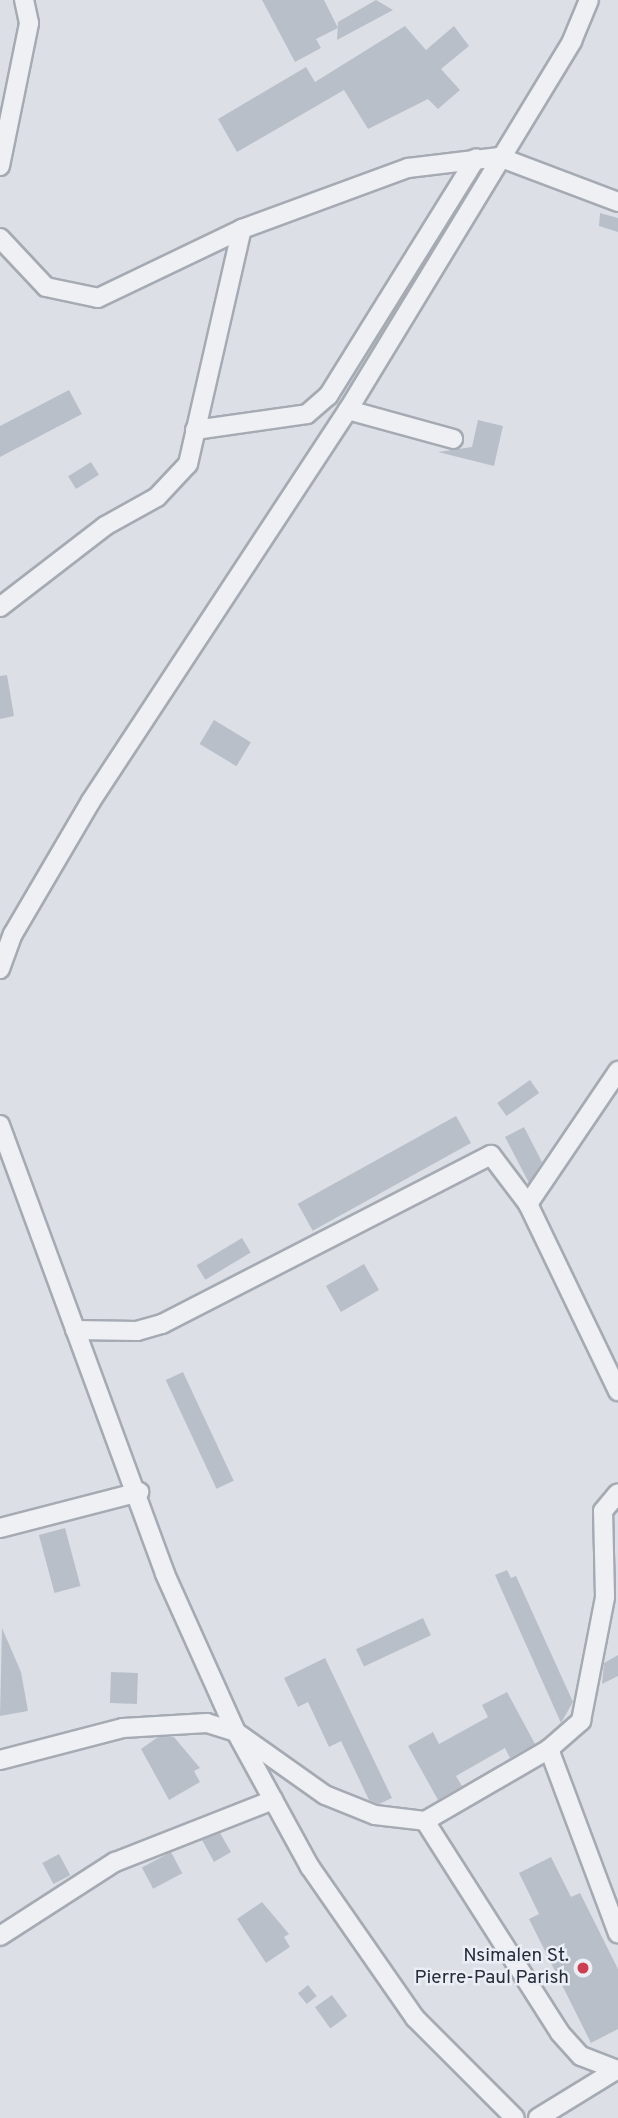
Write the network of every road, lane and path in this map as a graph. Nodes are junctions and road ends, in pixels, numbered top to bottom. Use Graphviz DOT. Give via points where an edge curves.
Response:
graph roads {
  1 [pos="24,0"];
  2 [pos="589,0"];
  3 [pos="499,157"];
  4 [pos="476,158"];
  5 [pos="0,166"];
  6 [pos="618,202"];
  7 [pos="242,229"];
  8 [pos="0,238"];
  9 [pos="348,410"];
  10 [pos="195,430"];
  11 [pos="453,439"];
  12 [pos="0,607"];
  13 [pos="0,969"];
  14 [pos="618,1071"];
  15 [pos="0,1125"];
  16 [pos="528,1204"];
  17 [pos="75,1330"];
  18 [pos="618,1391"];
  19 [pos="139,1492"];
  20 [pos="618,1493"];
  21 [pos="0,1528"];
  22 [pos="618,1616"];
  23 [pos="599,1631"];
  24 [pos="236,1732"];
  25 [pos="549,1749"];
  26 [pos="0,1760"];
  27 [pos="273,1800"];
  28 [pos="425,1821"];
  29 [pos="617,1929"];
  30 [pos="0,1936"];
  31 [pos="617,2070"];
  32 [pos="515,2118"];
  33 [pos="538,2118"];
  1 -- 5 [label="street" via="29,23"];
  2 -- 3 [label="street" via="572,41"];
  3 -- 4 [label="street"];
  3 -- 6 [label="street"];
  3 -- 9 [label="street"];
  4 -- 7 [label="street" via="408,168"];
  4 -- 10 [label="street" via="328,397 307,414"];
  7 -- 8 [label="street" via="98,298 46,287"];
  7 -- 10 [label="street"];
  9 -- 11 [label="street"];
  9 -- 13 [label="street" via="91,801 13,934"];
  10 -- 12 [label="street" via="187,464 175,481 105,526"];
  14 -- 16 [label="street"];
  15 -- 17 [label="street"];
  16 -- 17 [label="street" via="501,1162 478,1158 162,1324 137,1331"];
  16 -- 18 [label="street"];
  17 -- 19 [label="street"];
  19 -- 21 [label="street"];
  19 -- 24 [label="street" via="166,1574"];
  20 -- 23 [label="street" via="603,1511 606,1560"];
  22 -- 23 [label="street"];
  23 -- 25 [label="street" via="580,1721"];
  24 -- 26 [label="street" via="207,1723 123,1728"];
  24 -- 27 [label="street"];
  24 -- 28 [label="street" via="325,1795 375,1815"];
  25 -- 28 [label="street"];
  25 -- 29 [label="street"];
  27 -- 30 [label="street" via="116,1862"];
  27 -- 32 [label="street" via="310,1867 415,2018"];
  28 -- 31 [label="street" via="560,2033 581,2056"];
  31 -- 33 [label="street"];
}
